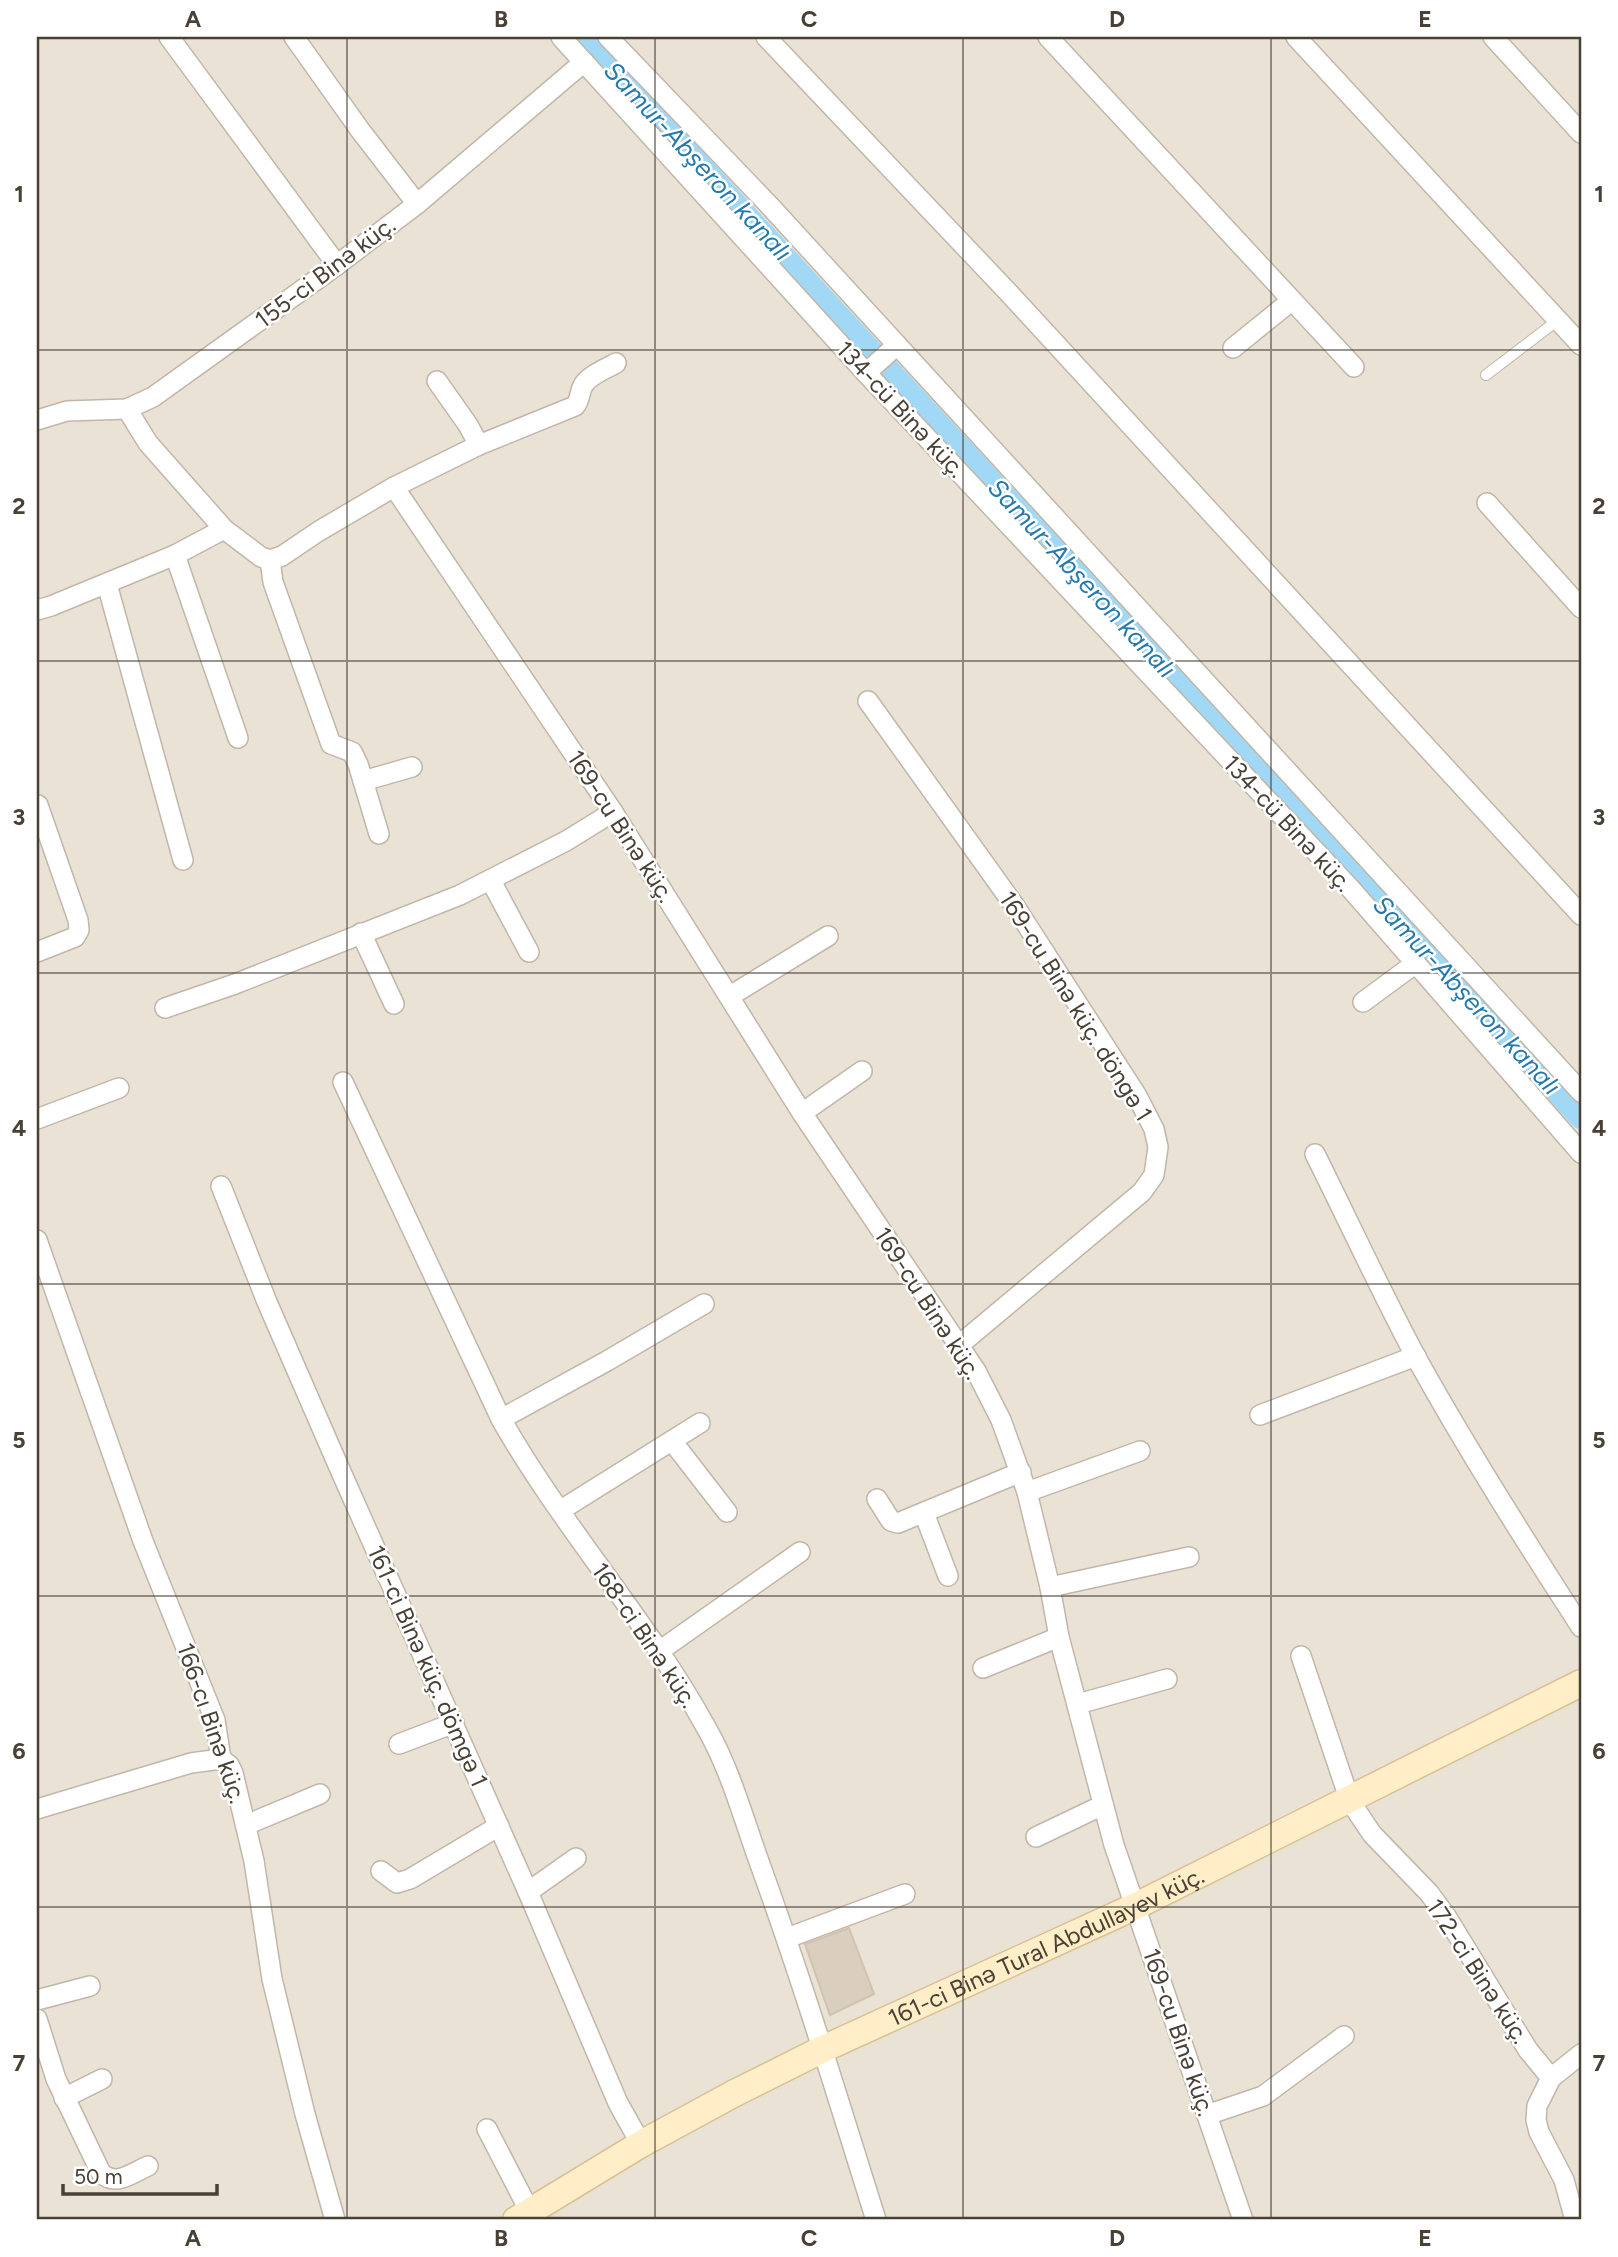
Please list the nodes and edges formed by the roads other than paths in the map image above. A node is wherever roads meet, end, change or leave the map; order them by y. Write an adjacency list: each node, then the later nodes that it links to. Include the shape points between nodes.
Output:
1 (169, 37): 12 (street)
2 (294, 37): 11 (street)
3 (561, 37): 9 (street, 134-cü Binə küç.)
4 (608, 37): 15 (street)
5 (766, 37): 43 (street)
6 (1048, 37): 13 (street)
7 (1296, 37): 14 (street)
8 (1493, 37): 10 (street)
9 (584, 62): 11 (street, 155-ci Binə küç.); 20 (street, 134-cü Binə küç.)
10 (1581, 133)
11 (417, 204): 12 (street, 155-ci Binə küç.)
12 (337, 265): 23 (street, 155-ci Binə küç., via 153,397)
13 (1291, 300): 17 (street); 19 (street)
14 (1558, 320): 16 (street); 21 (lane)
15 (897, 345): 20 (street); 56 (street)
16 (1581, 345)
17 (1233, 348)
18 (615, 363): 25 (street, via 588,379 575,406)
19 (1354, 367)
20 (866, 373): 48 (street, 134-cü Binə küç.)
21 (1486, 374)
22 (437, 381): 25 (street)
23 (127, 409): 24 (street, 155-ci Binə küç., via 66,411); 28 (street, via 148,443)
24 (37, 420)
25 (480, 445): 26 (street)
26 (394, 487): 30 (street); 39 (street, 169-cu Binə küç.)
27 (1487, 503): 32 (street)
28 (224, 529): 29 (street); 30 (street)
29 (175, 555): 31 (street); 35 (street)
30 (270, 560): 37 (street, via 273,582 331,744 352,752)
31 (107, 584): 33 (street); 41 (street)
32 (1581, 608)
33 (37, 610)
34 (868, 701): 64 (street, 169-cu Binə küç. döngə 1, via 1022,916 1137,1096 1154,1129 1157,1147 1154,1175 1142,1192)
35 (238, 738)
36 (412, 767): 37 (street)
37 (363, 781): 40 (street)
38 (37, 805): 46 (street, via 79,930 75,937)
39 (613, 812): 42 (street); 49 (street, 169-cu Binə küç.)
40 (379, 834)
41 (183, 860)
42 (491, 881): 44 (street); 47 (street)
43 (1581, 915)
44 (361, 933): 51 (street); 52 (street)
45 (828, 936): 49 (street)
46 (37, 952)
47 (529, 952)
48 (1416, 963): 50 (street); 59 (street, 134-cü Binə küç.)
49 (730, 996): 57 (street, 169-cu Binə küç.)
50 (1363, 1002)
51 (394, 1004)
52 (165, 1008)
53 (862, 1071): 57 (street)
54 (343, 1082): 67 (street, 168-ci Binə küç.)
55 (119, 1088): 58 (street)
56 (1581, 1092)
57 (802, 1113): 64 (street, 169-cu Binə küç.)
58 (37, 1119)
59 (1581, 1153)
60 (1315, 1154): 65 (street)
61 (222, 1186): 89 (street, 161-ci Binə küç. dömgə 1, via 267,1302)
62 (37, 1240): 91 (street, 166-cı Binə küç., via 143,1541 215,1720)
63 (704, 1304): 67 (street)
64 (958, 1346): 71 (street, 169-cu Binə küç., via 1001,1420)
65 (1416, 1356): 66 (street); 81 (street)
66 (1260, 1415)
67 (502, 1419): 74 (street, 168-ci Binə küç.)
68 (699, 1423): 69 (street)
69 (672, 1441): 74 (street); 75 (street)
70 (1140, 1451): 72 (street)
71 (1021, 1472): 72 (street, 169-cu Binə küç.); 76 (street)
72 (1027, 1492): 80 (street, 169-cu Binə küç.)
73 (877, 1499): 76 (street, via 891,1521 898,1523)
74 (561, 1510): 83 (street, 168-ci Binə küç.)
75 (726, 1512)
76 (923, 1513): 79 (street)
77 (800, 1552): 83 (street)
78 (1189, 1557): 80 (street)
79 (948, 1576)
80 (1050, 1587): 82 (street, 169-cu Binə küç.)
81 (1581, 1627)
82 (1059, 1637): 85 (street); 88 (street, 169-cu Binə küç.)
83 (658, 1652): 104 (street, 168-ci Binə küç., via 722,1760)
84 (1301, 1656): 93 (street, 172-ci Binə küç.)
85 (983, 1668)
86 (1167, 1679): 88 (street)
87 (1581, 1684): 93 (street, 161-ci Binə Tural Abdullayev küç.)
88 (1078, 1704): 94 (street, 169-cu Binə küç.)
89 (454, 1723): 90 (street); 97 (street, 161-ci Binə küç. dömgə 1)
90 (399, 1744)
91 (221, 1759): 95 (street, via 191,1763); 96 (street, 166-cı Binə küç., via 233,1773)
92 (320, 1794): 96 (street)
93 (1350, 1801): 103 (street, 161-ci Binə Tural Abdullayev küç.); 111 (street, 172-ci Binə küç., via 1372,1834 1446,1916)
94 (1102, 1804): 98 (street); 103 (street, 169-cu Binə küç.)
95 (37, 1809)
96 (246, 1825): 119 (street, 166-cı Binə küç., via 272,1979)
97 (499, 1826): 100 (street, via 410,1880 397,1883); 101 (street, 161-ci Binə küç. dömgə 1)
98 (1036, 1837)
99 (576, 1858): 101 (street)
100 (381, 1871)
101 (528, 1892): 116 (street, 161-ci Binə küç. dömgə 1, via 618,2103)
102 (905, 1894): 104 (street)
103 (1136, 1906): 109 (street, 161-ci Binə Tural Abdullayev küç.); 114 (street, 169-cu Binə küç.)
104 (787, 1938): 109 (street, 168-ci Binə küç.)
105 (90, 1986): 106 (street)
106 (37, 2000)
107 (37, 2019): 113 (street)
108 (1344, 2036): 114 (street, via 1264,2096)
109 (823, 2049): 116 (street, 161-ci Binə Tural Abdullayev küç.); 120 (street, 168-ci Binə küç.)
110 (1581, 2054): 111 (street)
111 (1550, 2078): 122 (street, via 1536,2120 1564,2180)
112 (102, 2079): 113 (street)
113 (64, 2098): 117 (street, via 108,2179 118,2180)
114 (1207, 2115): 121 (street, 169-cu Binə küç.)
115 (487, 2129): 118 (street)
116 (641, 2144): 118 (street, 161-ci Binə Tural Abdullayev küç.)
117 (148, 2166)
118 (523, 2216)
119 (335, 2220)
120 (876, 2220)
121 (1243, 2220)
122 (1575, 2220)

